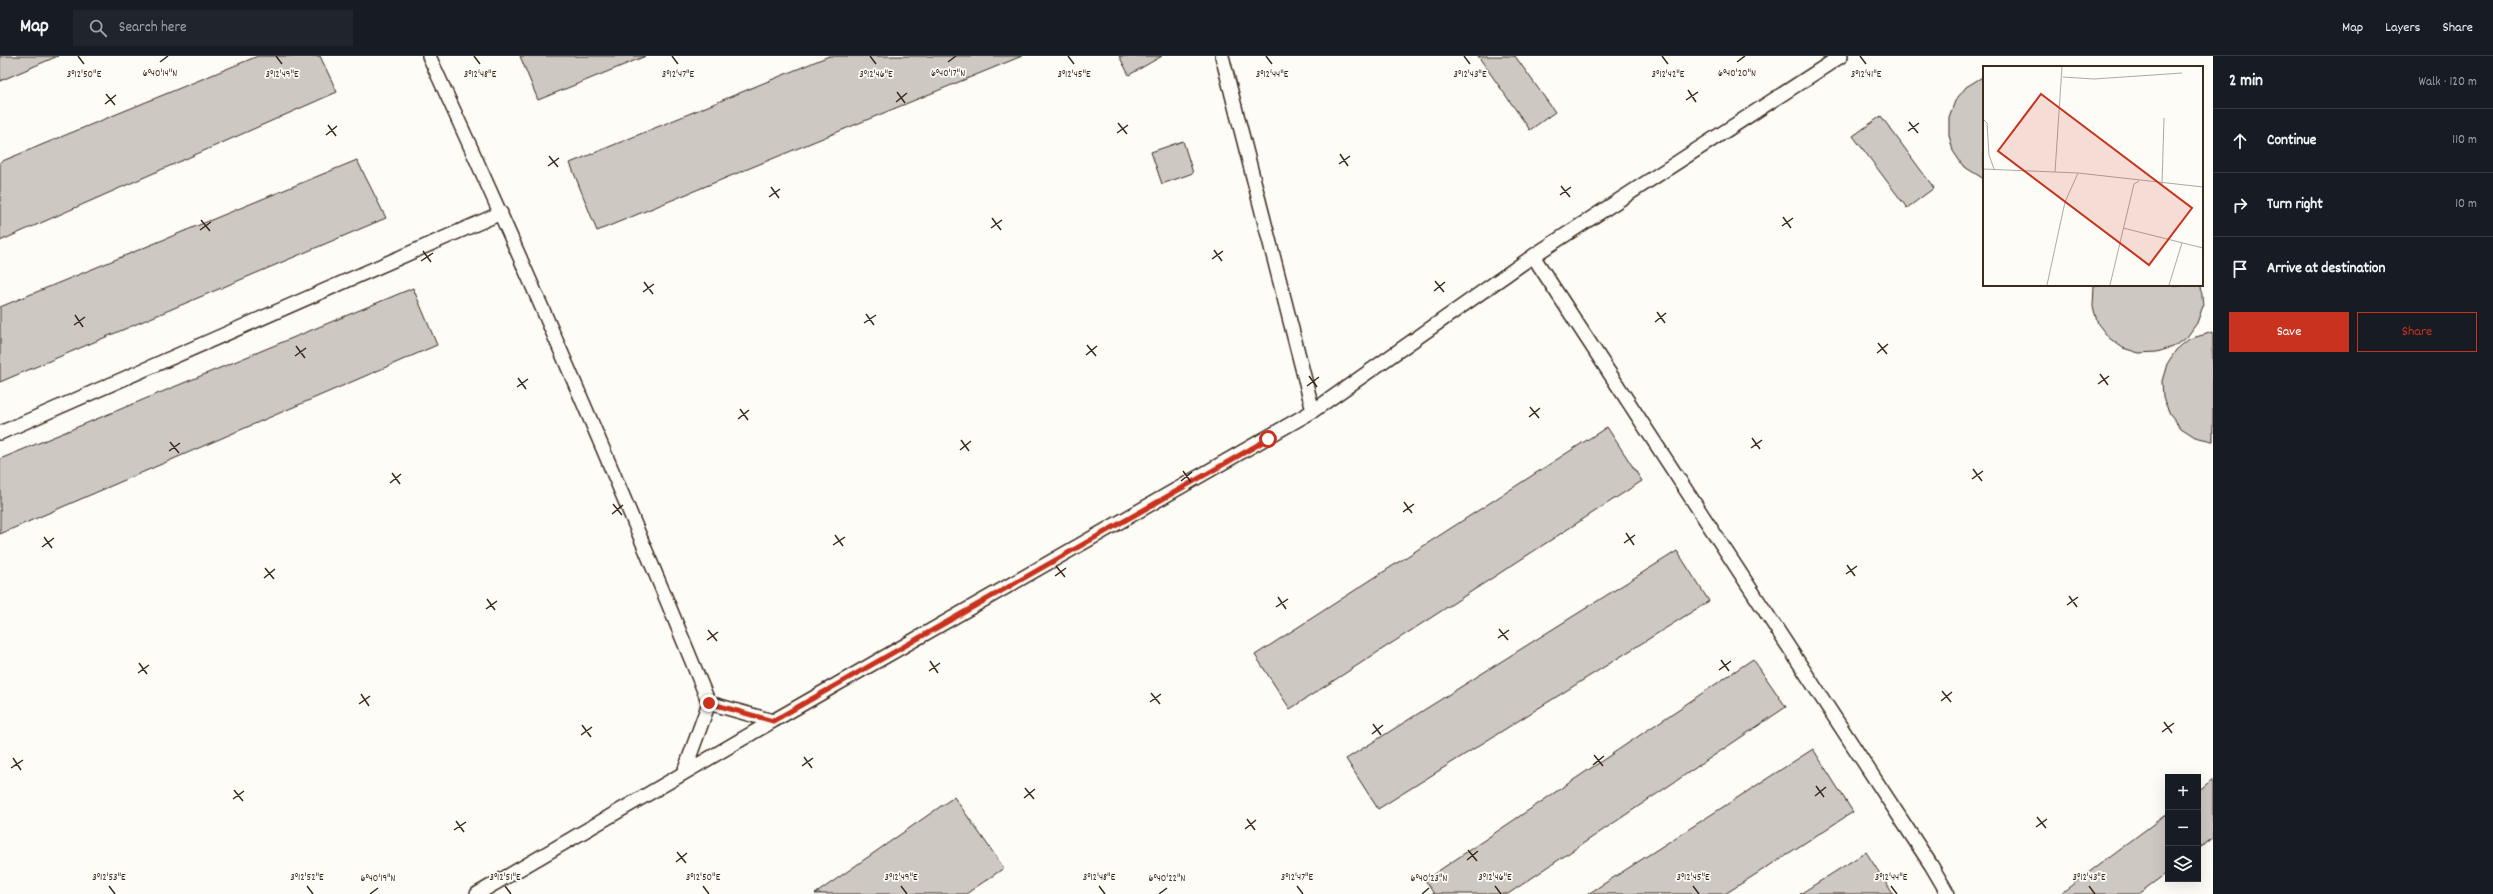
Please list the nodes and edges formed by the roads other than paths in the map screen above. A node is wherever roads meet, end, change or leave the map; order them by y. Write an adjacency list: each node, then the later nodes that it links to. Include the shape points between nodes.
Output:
1 (429, 56): 4 (lane)
2 (1222, 56): 6 (lane)
3 (1841, 56): 5 (lane)
4 (501, 214): 7 (lane); 8 (lane, via 632,515)
5 (1533, 256): 6 (lane); 12 (lane)
6 (1313, 412): 9 (lane)
7 (0, 433)
8 (709, 703): 9 (lane); 10 (lane)
9 (773, 721): 10 (lane)
10 (684, 772): 11 (lane)
11 (477, 894)
12 (1948, 894)

